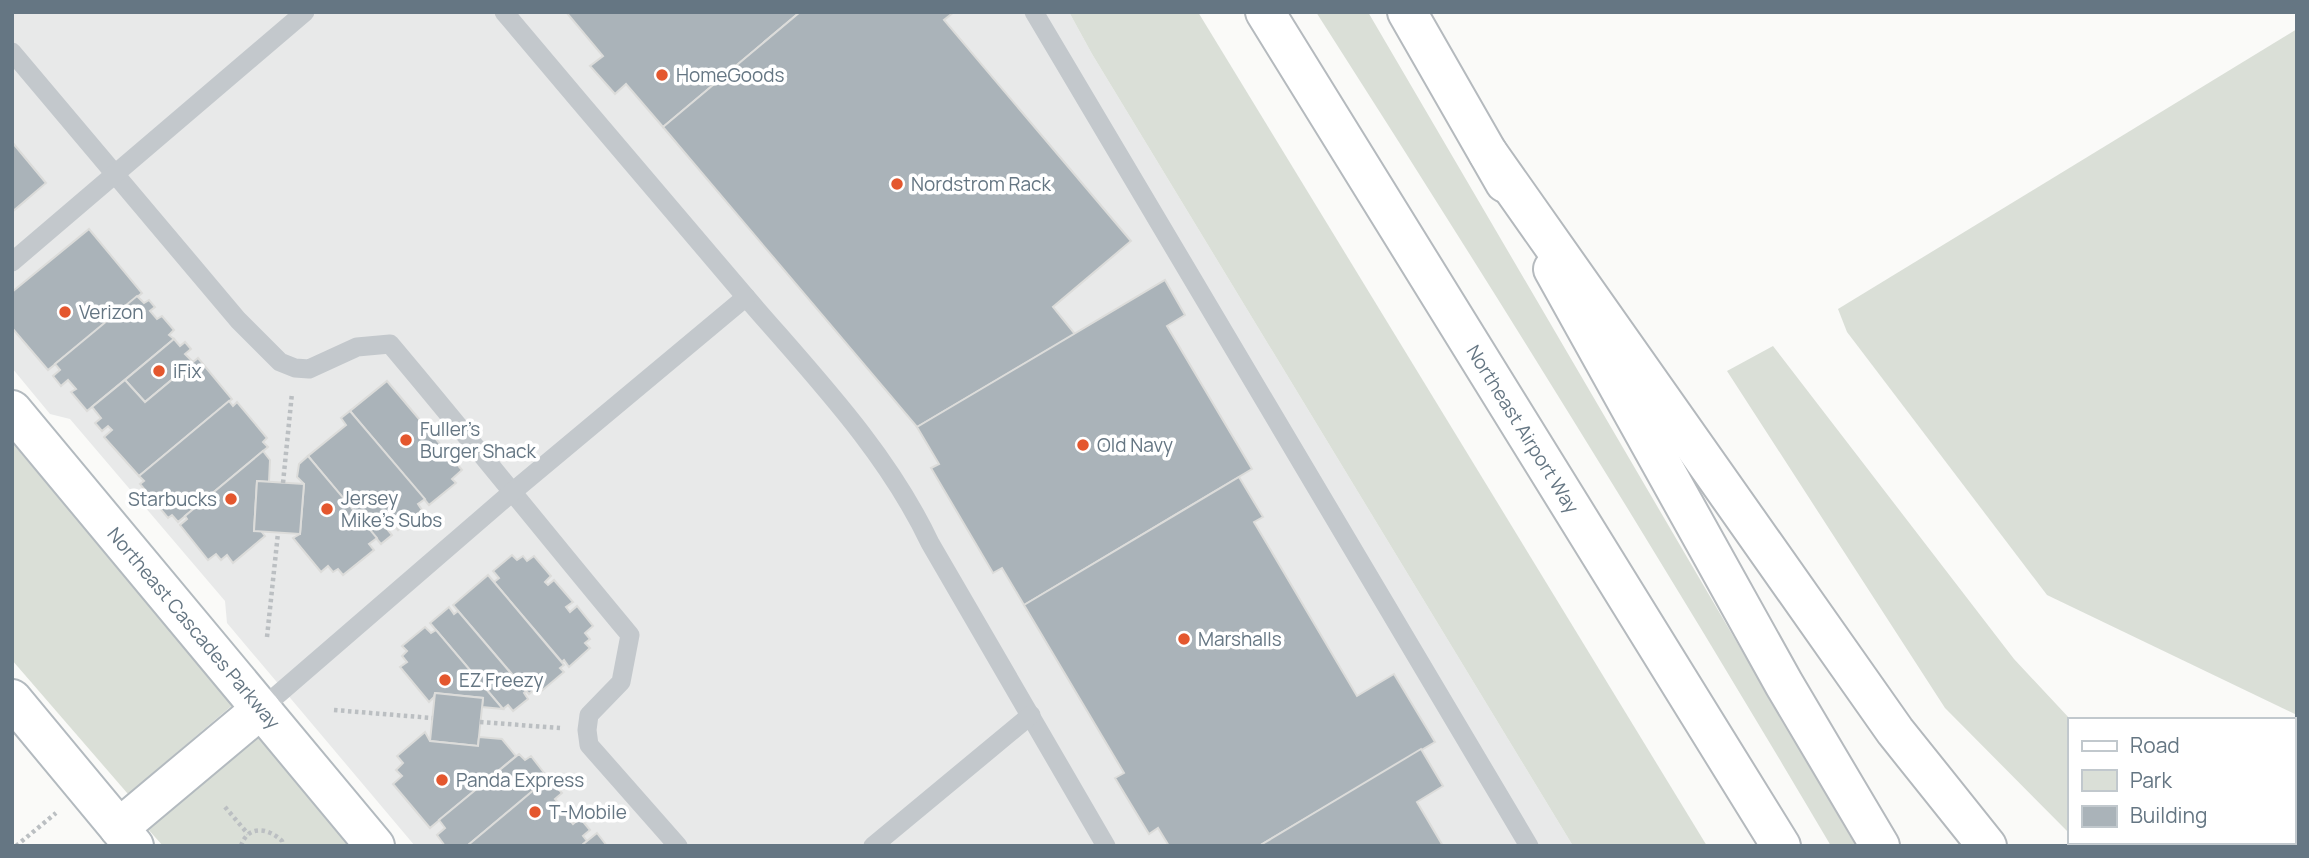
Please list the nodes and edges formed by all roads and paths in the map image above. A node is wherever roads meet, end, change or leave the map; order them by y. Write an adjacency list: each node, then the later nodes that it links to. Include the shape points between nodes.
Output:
1 (305, 12): 8 (lane)
2 (504, 12): 10 (lane)
3 (1034, 12): 35 (lane)
4 (1265, 12): 36 (main road, Northeast Airport Way)
5 (1407, 12): 7 (main road)
6 (12, 52): 8 (lane)
7 (1488, 152): 37 (main road, via 1784,684); 38 (main road, via 1895,731)
8 (115, 176): 9 (lane); 11 (lane, via 238,320 280,362)
9 (12, 262)
10 (746, 297): 14 (lane); 20 (lane, via 818,380 913,507)
11 (295, 368): 13 (path); 14 (lane, via 309,369 357,347 390,344)
12 (12, 410): 18 (main road, Northeast Cascades Parkway)
13 (283, 483)
14 (511, 493): 18 (lane); 23 (lane, via 630,635 621,682 589,715)
15 (278, 533): 16 (path)
16 (267, 637)
17 (12, 699): 27 (main road)
18 (261, 709): 27 (main road); 31 (main road, Northeast Cascades Parkway)
19 (334, 710): 21 (path)
20 (1031, 715): 33 (lane); 34 (lane)
21 (432, 718)
22 (480, 722): 23 (path)
23 (587, 730): 32 (lane, via 589,745)
24 (225, 807): 26 (path)
25 (56, 813): 28 (path)
26 (247, 834): 29 (path); 30 (path, via 259,829 272,831)
27 (127, 837)
28 (16, 846)
29 (241, 846)
30 (283, 846)
31 (375, 846)
32 (678, 846)
33 (873, 846)
34 (1106, 846)
35 (1530, 846)
36 (1781, 846)
37 (1880, 846)
38 (1987, 846)

